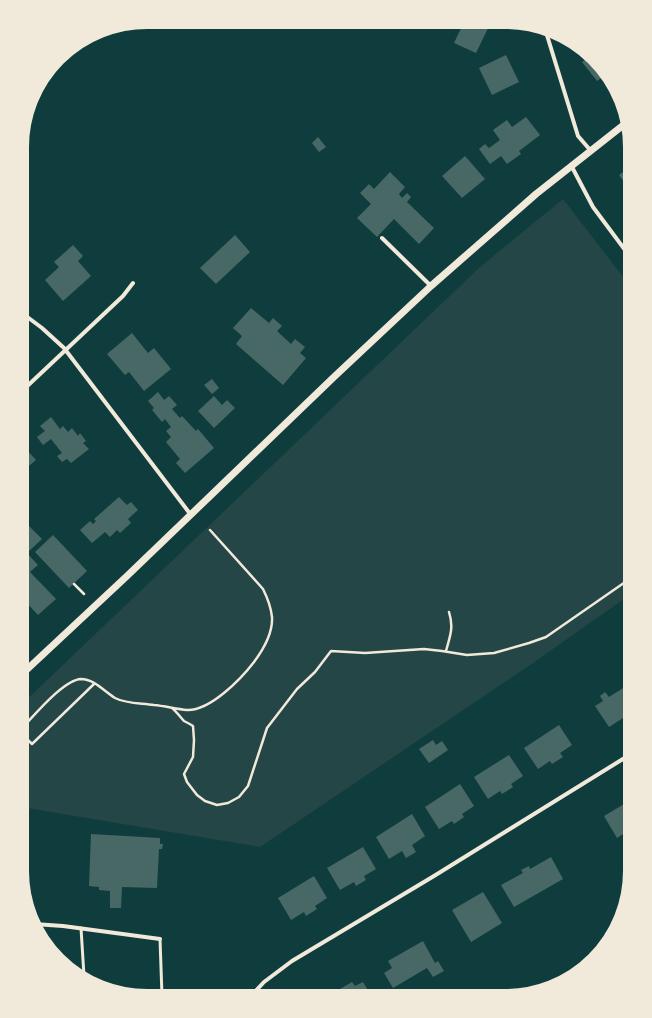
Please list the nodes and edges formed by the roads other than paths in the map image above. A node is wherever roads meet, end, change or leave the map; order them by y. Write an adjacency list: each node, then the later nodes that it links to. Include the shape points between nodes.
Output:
1 (547, 36): 3 (street, via 578,136)
2 (622, 126): 3 (street)
3 (591, 151): 4 (street)
4 (572, 167): 6 (street, via 593,207); 8 (street, via 536,194)
5 (382, 238): 8 (street)
6 (624, 249)
7 (133, 283): 10 (street, via 123,296)
8 (431, 286): 12 (street)
9 (28, 318): 10 (street)
10 (65, 350): 11 (street); 12 (street)
11 (28, 385)
12 (191, 515): 13 (street)
13 (28, 668)
14 (624, 758): 20 (street, via 292,961)
15 (41, 924): 16 (street)
16 (81, 928): 17 (street); 18 (lane)
17 (160, 939): 19 (lane)
18 (84, 971)
19 (162, 990)
20 (257, 990)

